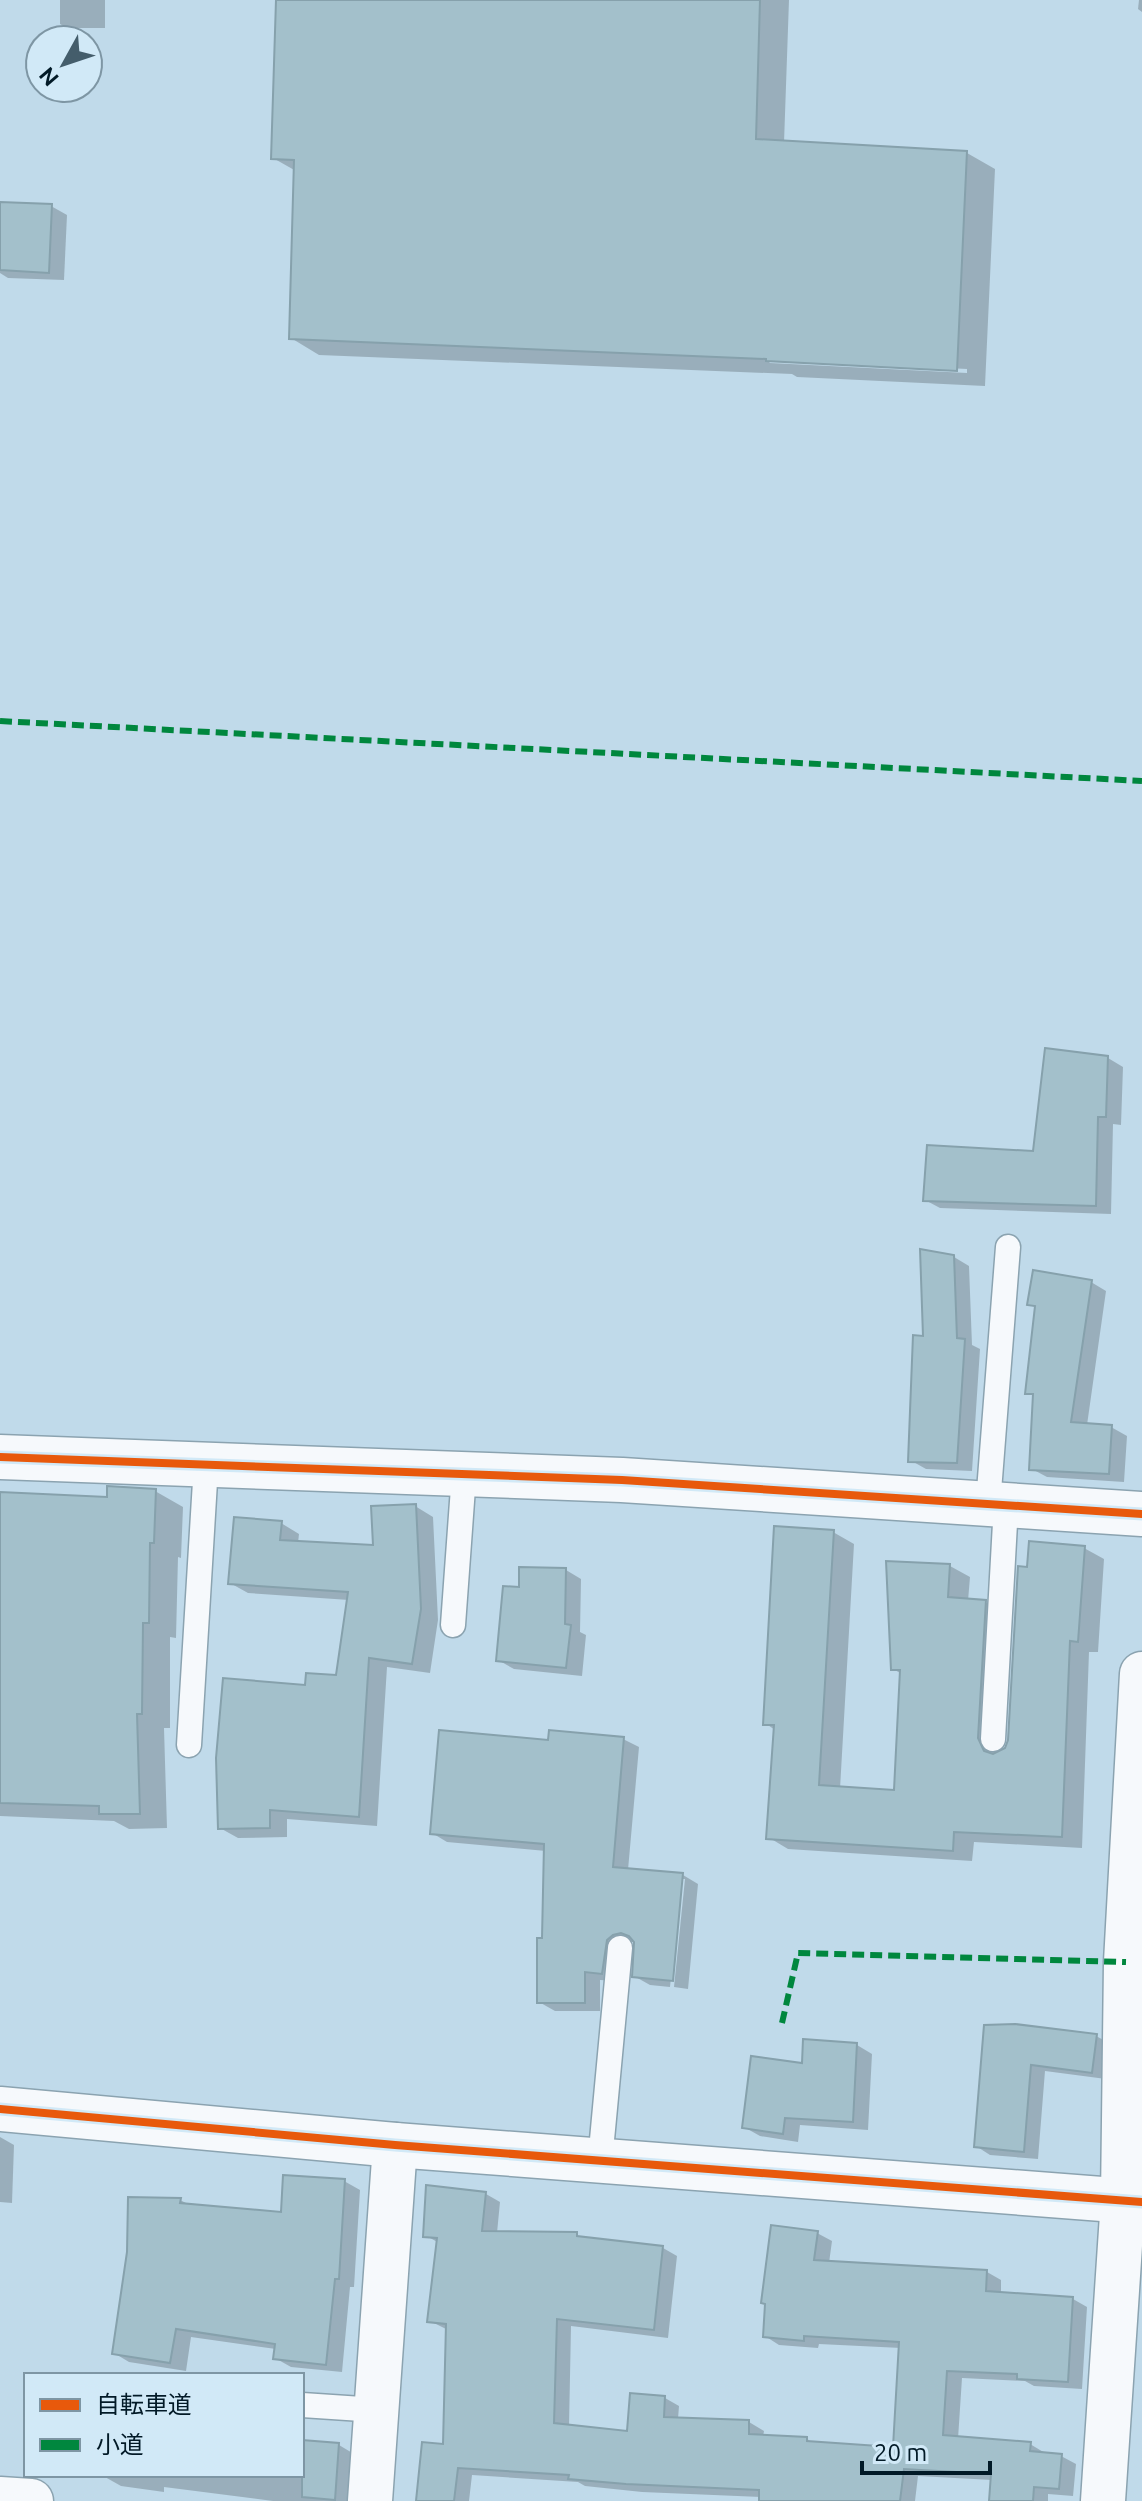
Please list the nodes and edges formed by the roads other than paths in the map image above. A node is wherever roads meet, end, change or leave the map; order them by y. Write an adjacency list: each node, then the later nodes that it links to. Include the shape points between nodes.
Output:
1 (1008, 1247): 5 (lane)
2 (0, 1457): 3 (street)
3 (206, 1465): 4 (street); 10 (lane)
4 (464, 1474): 5 (street); 7 (lane)
5 (997, 1505): 6 (street); 9 (lane)
6 (1142, 1514)
7 (453, 1625)
8 (1142, 1674): 15 (street, via 1126,1962)
9 (993, 1739)
10 (189, 1745)
11 (620, 1948): 14 (lane)
12 (0, 2109): 13 (street)
13 (395, 2145): 14 (street); 17 (street)
14 (600, 2161): 15 (street)
15 (1132, 2201): 21 (street)
16 (304, 2405): 17 (lane)
17 (377, 2410): 20 (street)
18 (0, 2499): 19 (street)
19 (31, 2501)
20 (370, 2501)
21 (1103, 2501)

